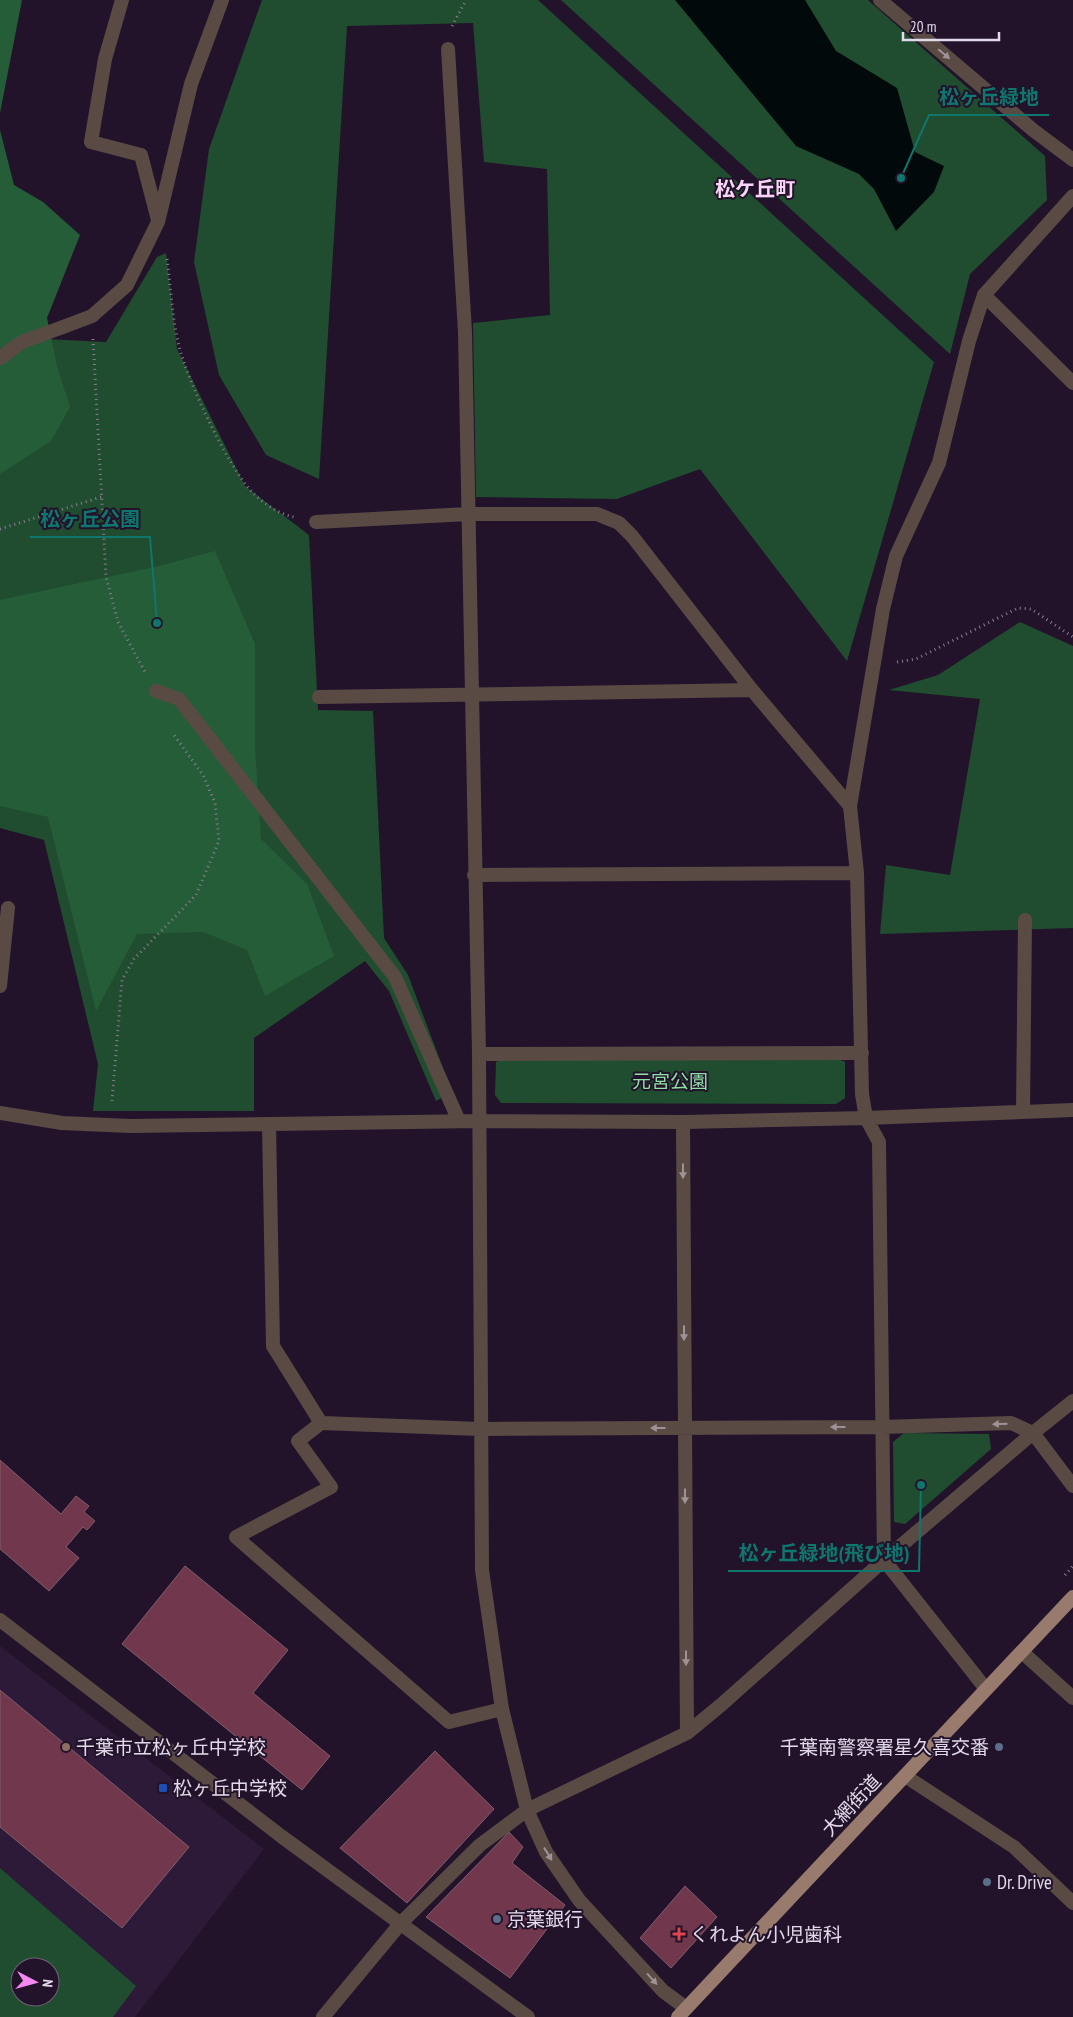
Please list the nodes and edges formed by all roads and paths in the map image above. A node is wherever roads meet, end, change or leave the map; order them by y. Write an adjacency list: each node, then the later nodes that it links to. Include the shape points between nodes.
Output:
1 (122, 0): 8 (street, via 105,59 91,142 140,155)
2 (222, 0): 8 (street, via 191,84)
3 (466, 0): 5 (path)
4 (880, 0): 6 (street, one-way to 6)
5 (448, 42): 14 (street, via 465,332)
6 (1073, 160)
7 (1073, 196): 9 (street)
8 (158, 222): 10 (street, via 127,286); 15 (path, via 167,258 179,346 226,453 252,492 281,514)
9 (984, 295): 12 (street); 18 (street, via 939,463 896,556 883,608)
10 (92, 316): 11 (street, via 22,342); 13 (path)
11 (0, 358)
12 (1073, 383)
13 (101, 497): 16 (path); 20 (path, via 106,577 118,622)
14 (468, 514): 15 (street); 19 (street, via 597,514 619,523); 21 (street)
15 (316, 522)
16 (0, 529)
17 (1073, 637): 18 (path, via 1031,609 1018,608 916,660)
18 (874, 666): 24 (street)
19 (752, 690): 21 (street); 24 (street)
20 (156, 691): 36 (street, via 179,699 395,977)
21 (471, 694): 22 (street); 26 (street)
22 (319, 697)
23 (168, 727): 40 (path, via 203,775 215,802 219,841 196,895 134,959 122,980)
24 (850, 806): 25 (street)
25 (857, 873): 26 (street); 30 (street)
26 (474, 875): 31 (street)
27 (8, 908): 29 (street)
28 (1025, 920): 33 (street)
29 (0, 986)
30 (862, 1053): 31 (street); 35 (street, via 862,1094)
31 (479, 1054): 37 (street)
32 (1073, 1110): 33 (street)
33 (1023, 1111): 35 (street)
34 (0, 1113): 40 (street, via 62,1123)
35 (866, 1118): 38 (street); 43 (street, via 878,1142)
36 (459, 1121): 37 (street); 39 (street)
37 (478, 1121): 38 (street); 45 (street)
38 (683, 1122): 44 (street, one-way to 44)
39 (269, 1124): 40 (street); 42 (street, via 273,1346)
40 (110, 1125)
41 (1073, 1401): 46 (street)
42 (321, 1424): 45 (street); 54 (street, via 298,1441 331,1487 236,1537 449,1722)
43 (882, 1427): 44 (street, one-way to 44); 46 (street, one-way to 43, via 1011,1424); 48 (street)
44 (685, 1428): 45 (street, one-way to 45); 55 (street, one-way to 55)
45 (480, 1429): 54 (street, via 482,1570)
46 (1033, 1433): 47 (street); 48 (street)
47 (1073, 1486)
48 (884, 1560): 52 (street); 55 (street)
49 (1073, 1597): 51 (main road, 大網街道)
50 (0, 1620): 59 (street)
51 (1022, 1652): 52 (main road, 大網街道); 53 (street)
52 (986, 1689): 56 (main road, 大網街道)
53 (1073, 1698)
54 (502, 1709): 57 (street)
55 (687, 1733): 57 (street)
56 (904, 1776): 58 (street, via 1014,1847); 60 (main road, 大網街道)
57 (527, 1810): 59 (street, via 480,1845); 60 (street, one-way to 60, via 546,1852 579,1900)
58 (1073, 1903)
59 (401, 1923): 61 (street); 62 (street)
60 (682, 2012)
61 (323, 2017)
62 (528, 2017)

